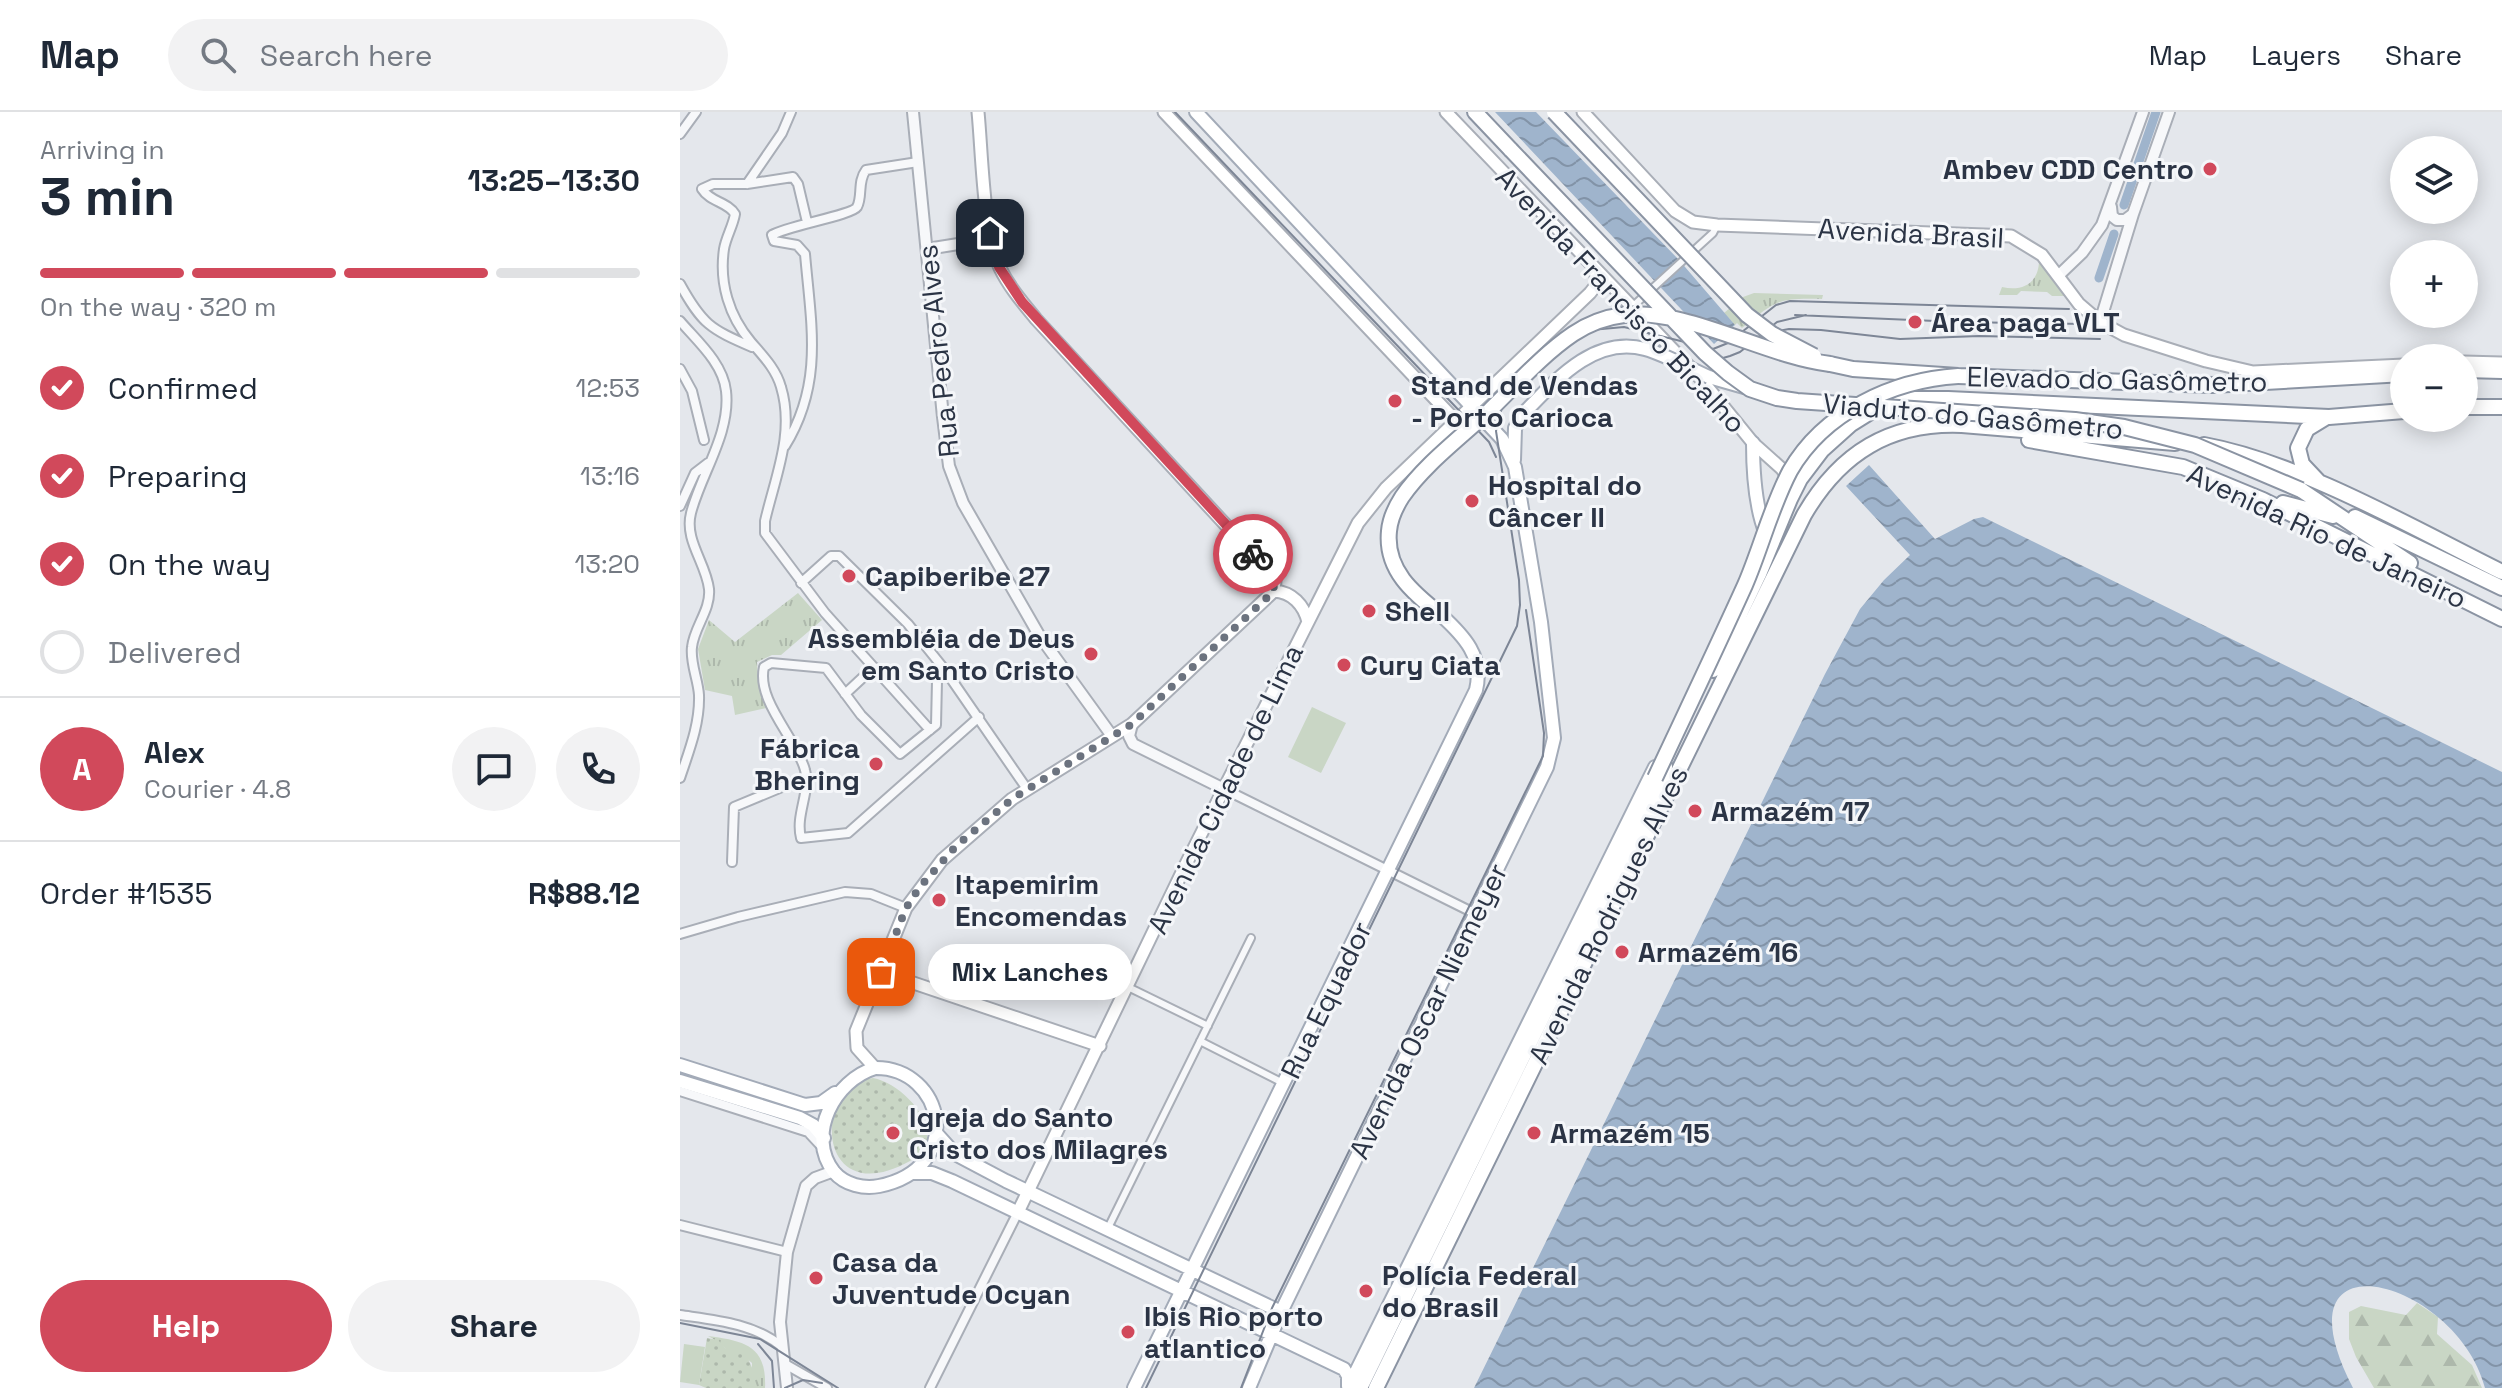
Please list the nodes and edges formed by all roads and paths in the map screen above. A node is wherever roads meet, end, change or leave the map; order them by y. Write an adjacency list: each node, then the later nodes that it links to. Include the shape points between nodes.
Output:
1 (696, 112): 13 (street)
2 (791, 112): 16 (street)
3 (913, 112): 15 (street, Rua Pedro Alves)
4 (978, 112): 21 (main road)
5 (1164, 112): 45 (main road)
6 (1196, 112): 40 (main road)
7 (1446, 112): 23 (main road, Avenida Francisco Bicalho)
8 (1475, 112): 14 (highway, Avenida Francisco Bicalho)
9 (1554, 112): 32 (highway, Elevado do Gasômetro, bridge, via 1747,315)
10 (1583, 112): 20 (main road, Avenida Brasil, via 1667,203 1687,219)
11 (2143, 112): 17 (street)
12 (2169, 112): 18 (street)
13 (680, 134)
14 (1511, 150): 39 (highway, Viaduto do Gasômetro, bridge, via 1705,353)
15 (918, 162): 19 (street, via 866,170 855,209); 22 (street, Rua Pedro Alves)
16 (747, 184): 19 (street, via 793,177); 29 (street, via 702,189 735,214 724,248 727,297 730,313)
17 (2112, 202): 18 (street, via 2115,219); 24 (street, via 2095,236)
18 (2133, 214): 28 (street)
19 (807, 222): 49 (street, via 771,237 797,245 805,254 813,349 806,403)
20 (1717, 225): 24 (main road, Avenida Brasil, via 2011,236 2037,250); 26 (street)
21 (990, 233): 22 (street, via 977,241); 62 (main road, via 999,267 1022,302 1270,573)
22 (927, 249): 73 (street, Rua Pedro Alves, via 945,438 955,483 1039,635)
23 (1595, 270): 26 (main road, Avenida Francisco Bicalho); 40 (main road, Avenida Cidade de Lima, via 1594,288)
24 (2059, 275): 28 (main road, Avenida Brasil)
25 (680, 284): 29 (street, via 702,321)
26 (1631, 308): 48 (main road, Avenida Francisco Bicalho, via 1701,379)
27 (680, 321): 51 (street, via 715,363 726,389 726,411)
28 (2100, 322): 33 (main road, Avenida Brasil, via 2134,338 2253,372)
29 (756, 349): 49 (street, via 782,389)
30 (2478, 362): 31 (main road)
31 (2502, 363)
32 (1830, 364): 38 (highway, Elevado do Gasômetro, bridge); 64 (highway, Elevado do Gasômetro, bridge, via 1656,315 1616,316 1575,332 1430,466 1396,507 1389,537 1394,564 1405,584)
33 (2390, 366)
34 (680, 369): 47 (street, via 692,391)
35 (2478, 370): 36 (highway)
36 (2502, 371)
37 (2390, 375): 38 (highway, Elevado do Gasômetro, via 2212,385)
38 (1958, 376): 78 (highway, bridge, via 1916,381 1875,396 1829,426 1804,451 1784,485 1747,581)
39 (1750, 389): 52 (main road, bridge, via 1648,350 1599,351 1523,414 1514,433); 55 (highway, Viaduto do Gasômetro, bridge, via 1797,401 2124,427 2207,449)
40 (1472, 405): 45 (main road, Avenida Cidade de Lima); 52 (main road, via 1502,439)
41 (2478, 407): 42 (highway)
42 (2502, 407)
43 (2390, 412): 44 (highway)
44 (2329, 417): 53 (highway, via 2307,429 2298,448 2306,470); 54 (highway, Avenida Rodrigues Alves, via 1901,401 1875,409 1840,434)
45 (1456, 421): 66 (main road, Avenida Cidade de Lima, via 1370,505)
46 (1962, 425): 50 (highway, Avenida Rio de Janeiro, via 1901,430); 53 (highway, Avenida Rio de Janeiro, via 2198,444 2231,450); 65 (highway, Avenida Rio de Janeiro, via 2183,467 2263,500)
47 (704, 440)
48 (1753, 443): 54 (main road, Avenida Francisco Bicalho, via 1782,469); 58 (main road, via 1762,524)
49 (784, 449): 60 (street, via 765,533)
50 (1858, 453): 120 (highway, Avenida Rodrigues Alves, via 1833,475 1804,515)
51 (709, 463): 56 (street, via 695,473); 75 (street, via 689,522 709,599 691,647 698,719)
52 (1515, 467): 82 (main road, Avenida Oscar Niemeyer, via 1541,622 1553,750)
53 (2324, 486): 59 (highway, Avenida Rio de Janeiro)
54 (1795, 490): 57 (highway, Avenida Rodrigues Alves)
55 (2301, 490): 61 (highway, Viaduto do Gasômetro); 63 (highway, via 2412,565)
56 (680, 506)
57 (1783, 515): 58 (main road, Avenida Rodrigues Alves); 78 (highway, Avenida Rodrigues Alves, via 1741,614)
58 (1770, 543): 118 (main road, Avenida Rodrigues Alves)
59 (2502, 572)
60 (801, 583): 67 (street); 68 (street, via 837,555 908,624)
61 (2502, 588)
62 (1274, 591): 66 (main road, via 1297,602); 71 (main road)
63 (2502, 609)
64 (1441, 615): 80 (main road, Rua Equador, via 1469,644 1477,685)
65 (2502, 619)
66 (1308, 622): 77 (main road, Avenida Cidade de Lima)
67 (874, 667): 69 (street); 72 (street)
68 (945, 670): 70 (street); 72 (street, via 937,679 937,721)
69 (845, 694): 72 (street, via 898,754); 74 (street, via 822,666 764,667 762,677 777,719)
70 (979, 717): 74 (street, via 848,833 801,838); 76 (street)
71 (1132, 724): 73 (main road); 77 (street, via 1133,744)
72 (930, 730)
73 (1112, 736): 76 (main road)
74 (806, 777): 79 (street, via 734,807)
75 (680, 778)
76 (1027, 789): 81 (main road, via 956,846)
77 (1224, 789): 80 (street); 86 (main road, Avenida Cidade de Lima)
78 (1629, 841): 119 (highway, Avenida Rodrigues Alves)
79 (732, 862)
80 (1389, 870): 82 (street); 93 (main road, Rua Equador)
81 (906, 908): 83 (street, via 871,894 845,892); 85 (main road)
82 (1476, 914): 108 (main road, Avenida Oscar Niemeyer)
83 (680, 934)
84 (1251, 938): 87 (street)
85 (881, 972): 89 (main road); 91 (main road, via 855,1039)
86 (1128, 987): 87 (street); 89 (main road, Avenida Cidade de Lima)
87 (1208, 1026): 88 (street)
88 (1200, 1041): 93 (street); 104 (street)
89 (1100, 1046): 101 (main road, Avenida Cidade de Lima)
90 (680, 1065): 94 (main road, via 805,1105 821,1103)
91 (875, 1068): 94 (main road); 96 (main road, via 896,1070 916,1082 931,1107)
92 (680, 1081): 97 (main road, via 800,1118)
93 (1285, 1084): 106 (main road, Rua Equador)
94 (841, 1089): 97 (main road, via 827,1114)
95 (680, 1091): 98 (street, via 808,1132)
96 (937, 1134): 100 (main road, via 932,1152); 101 (main road, via 955,1154)
97 (824, 1138): 98 (main road)
98 (826, 1153): 99 (main road)
99 (834, 1171): 100 (main road, via 852,1184 868,1187); 105 (street, via 806,1186)
100 (914, 1173): 102 (main road, via 940,1176)
101 (1028, 1191): 102 (main road, Avenida Cidade de Lima); 104 (main road)
102 (1018, 1212): 107 (main road); 115 (street, Avenida Cidade de Lima)
103 (680, 1225): 105 (street)
104 (1107, 1230): 106 (main road)
105 (787, 1252): 111 (street)
106 (1192, 1271): 107 (main road, Rua Equador); 108 (main road)
107 (1182, 1292): 110 (main road); 116 (main road, Rua Equador)
108 (1281, 1312): 110 (main road, Avenida Oscar Niemeyer)
109 (680, 1315): 111 (street, via 747,1328)
110 (1270, 1335): 117 (main road, Avenida Oscar Niemeyer); 118 (main road, via 1344,1369)
111 (781, 1346): 112 (street)
112 (785, 1364): 113 (street); 114 (street)
113 (787, 1388)
114 (827, 1388)
115 (930, 1388)
116 (1134, 1388)
117 (1249, 1388)
118 (1348, 1388)
119 (1360, 1388)
120 (1376, 1388)

